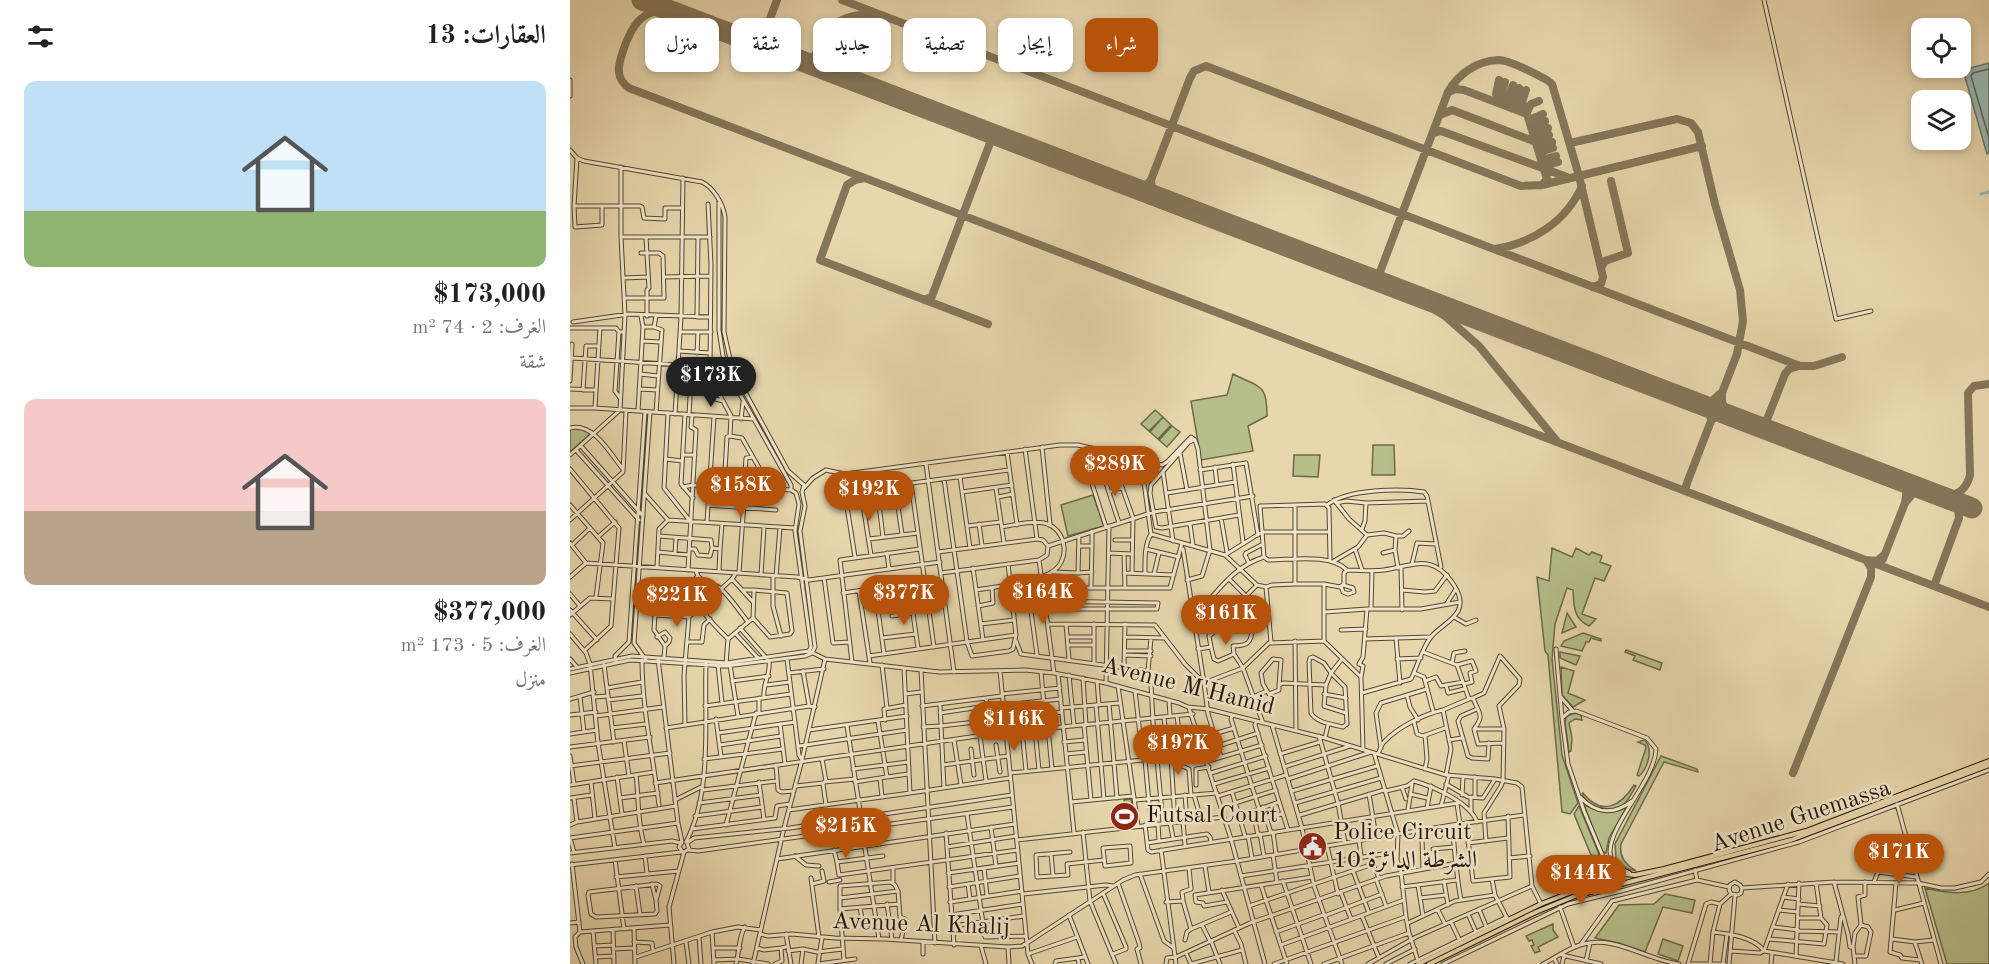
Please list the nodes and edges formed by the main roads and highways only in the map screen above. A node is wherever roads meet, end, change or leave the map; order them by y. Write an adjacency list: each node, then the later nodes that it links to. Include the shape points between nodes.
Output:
1 (1989, 763): 3 (main road, Avenue Guemassa, via 1791,840)
2 (1614, 866): 5 (main road)
3 (1694, 866): 5 (main road, Avenue Guemassa); 7 (main road, Avenue Guemassa)
4 (1620, 873): 5 (main road, Avenue Guemassa); 6 (main road); 7 (main road)
5 (1633, 875)
6 (1611, 876): 8 (main road); 9 (main road)
7 (1623, 884): 8 (main road)
8 (1615, 886): 9 (main road)
9 (1542, 906): 10 (main road); 10 (main road)
10 (1422, 962)

